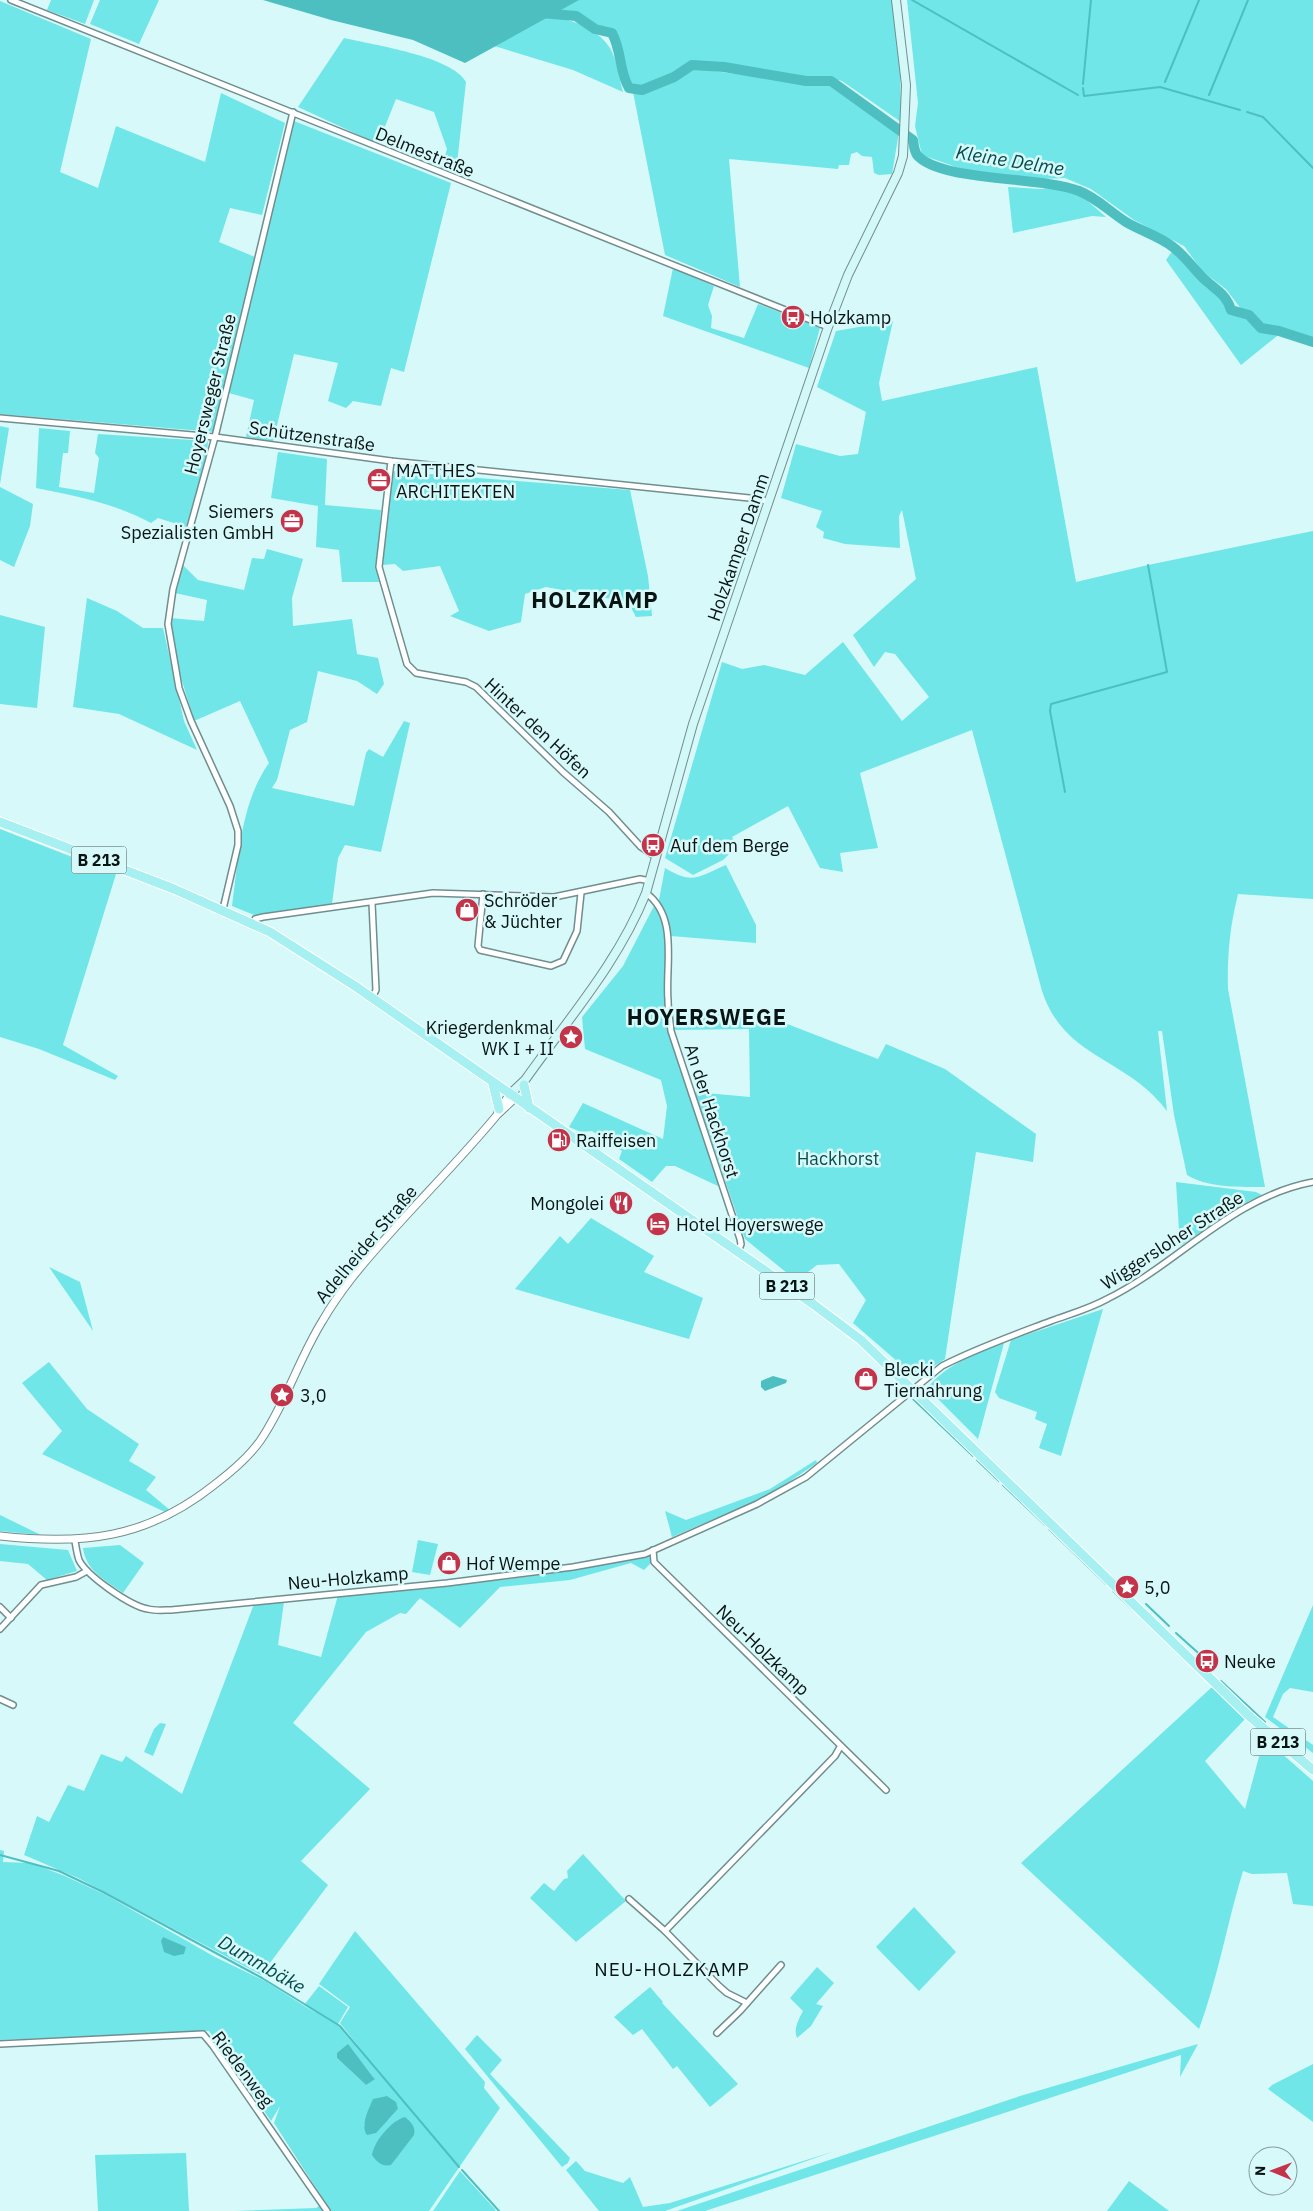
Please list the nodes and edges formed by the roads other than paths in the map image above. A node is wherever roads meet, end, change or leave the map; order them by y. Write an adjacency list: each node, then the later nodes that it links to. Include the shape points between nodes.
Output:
1 (12, 0): 3 (street, Delmestraße)
2 (896, 0): 4 (main road, Holzkamper Damm, via 904,58 906,122 898,173 848,275)
3 (293, 112): 4 (street, Delmestraße); 6 (street, Hoyersweger Straße)
4 (828, 327): 8 (main road, Holzkamper Damm)
5 (0, 418): 6 (street, Schützenstraße)
6 (215, 437): 7 (street, Schützenstraße); 16 (street, Hoyersweger Straße, via 173,589 168,624 179,688 236,820 238,831)
7 (391, 461): 8 (street, Schützenstraße); 10 (street, Hinter den Höfen, via 379,567 407,664 416,673 466,682 476,687 609,812 641,848)
8 (769, 502): 10 (main road, Holzkamper Damm, via 693,724)
9 (0, 822): 16 (main road, B 213)
10 (656, 857): 11 (main road, Holzkamper Damm)
11 (650, 882): 12 (street, via 640,879); 13 (main road, Holzkamper Damm)
12 (581, 893): 14 (street, via 554,896); 14 (street, via 577,931 563,961 551,966 480,950)
13 (646, 893): 19 (main road, Holzkamper Damm, via 636,918 606,971); 25 (street, An der Hackhorst, via 657,904 669,938 667,999 671,1031 740,1239)
14 (483, 894): 15 (street, via 434,893)
15 (372, 903): 17 (street, via 264,917 255,919); 18 (street, via 376,990)
16 (223, 910): 17 (main road, B 213)
17 (253, 923): 18 (main road, B 213)
18 (372, 998): 20 (main road, B 213)
19 (524, 1083): 21 (main road, Holzkamper Damm); 22 (main road)
20 (493, 1084): 21 (main road, B 213); 23 (main road)
21 (511, 1097): 22 (main road, B 213); 23 (street, Adelheider Straße)
22 (529, 1108): 25 (main road, B 213)
23 (498, 1112): 28 (street, Adelheider Straße, via 352,1279 322,1320 260,1441 231,1472 198,1498 162,1518 132,1530)
24 (1313, 1182): 26 (street, Wiggersloher Straße, via 1246,1206 1144,1278 1108,1299 967,1353 942,1366)
25 (738, 1252): 26 (main road, B 213, via 861,1340)
26 (913, 1389): 29 (street, Neu-Holzkamp, via 806,1477 763,1501); 37 (main road, B 213, via 1249,1716)
27 (0, 1536): 28 (street, Adelheider Straße)
28 (75, 1541): 30 (street, Neu-Holzkamp, via 79,1559)
29 (653, 1550): 30 (street, Neu-Holzkamp, via 622,1559 466,1581 171,1610 135,1605); 36 (street, Neu-Holzkamp, via 654,1562)
30 (87, 1571): 32 (street, via 76,1577 41,1585)
31 (0, 1607): 32 (street)
32 (11, 1618): 33 (street)
33 (0, 1629)
34 (0, 1699): 35 (street)
35 (12, 1705)
36 (840, 1747): 38 (street, Neu-Holzkamp); 40 (street)
37 (1313, 1770)
38 (886, 1790)
39 (629, 1899): 40 (street)
40 (665, 1931): 42 (street, via 723,1990)
41 (781, 1965): 42 (street)
42 (747, 2003): 43 (street)
43 (717, 2033)
44 (0, 2044): 45 (street, Riedenweg, via 203,2034)
45 (327, 2211)

